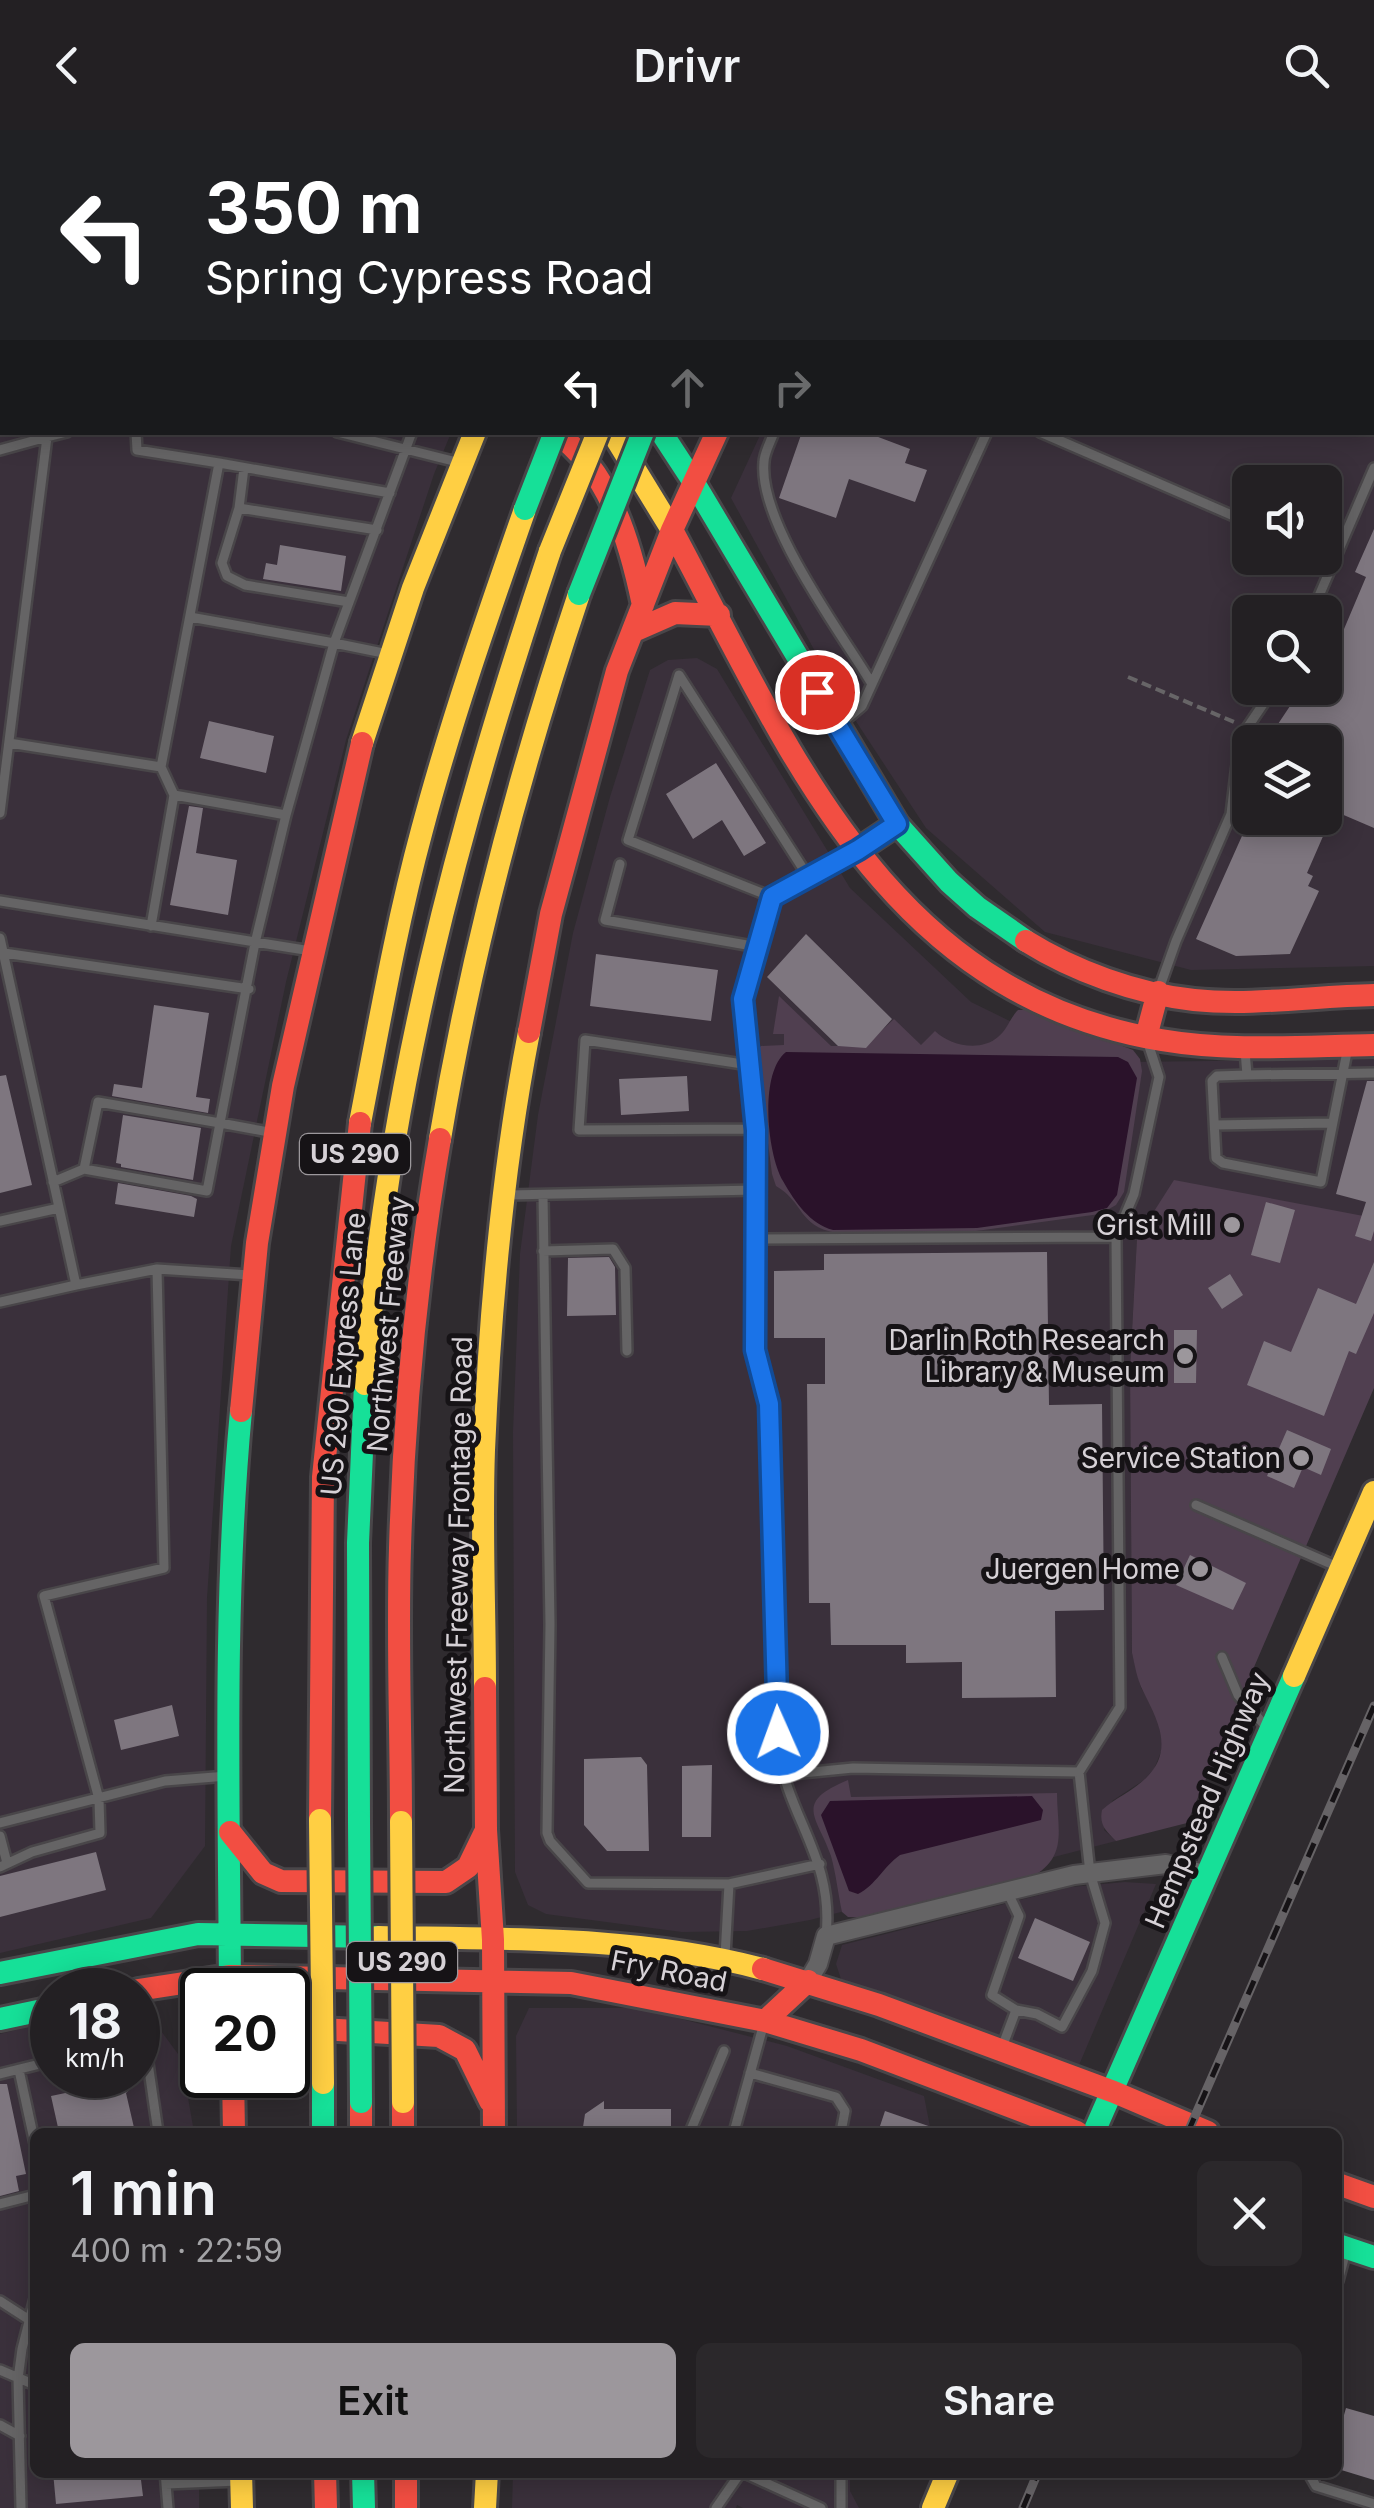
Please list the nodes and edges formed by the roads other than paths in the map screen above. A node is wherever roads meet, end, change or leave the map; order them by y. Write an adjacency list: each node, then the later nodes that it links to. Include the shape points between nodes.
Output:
1 (54, 435): 16 (lane)
2 (136, 435): 19 (lane, via 137,450)
3 (349, 435): 18 (lane)
4 (411, 435): 18 (lane)
5 (474, 435): 20 (main road)
6 (554, 435): 133 (main road, Northwest Freeway / US 290, bridge, via 469,668 422,833 352,1169 323,1476)
7 (561, 435): 33 (main road, via 602,487 632,551)
8 (597, 435): 134 (main road, US 290 Express Lane, bridge, via 506,674 461,833 428,963 389,1179 366,1377 358,1533)
9 (614, 435): 28 (main road)
10 (642, 435): 135 (main road, Northwest Freeway / US 290, bridge, via 550,676 498,851 428,1198 400,1543)
11 (663, 435): 23 (main road)
12 (715, 435): 23 (main road, Northwest Freeway Frontage Road)
13 (773, 435): 36 (lane, via 764,461 770,509)
14 (986, 435): 36 (lane)
15 (1047, 435): 26 (lane)
16 (46, 437): 17 (lane); 39 (lane)
17 (0, 450)
18 (404, 450): 20 (lane); 24 (lane)
19 (218, 463): 21 (lane); 32 (lane)
20 (461, 463): 35 (main road)
21 (244, 468): 24 (lane); 25 (lane)
22 (1374, 468): 29 (lane)
23 (692, 481): 28 (main road, Northwest Freeway Frontage Road); 38 (main road)
24 (390, 493): 27 (lane)
25 (240, 508): 27 (lane); 30 (lane, via 222,563 227,576 245,585)
26 (1232, 514)
27 (376, 530): 30 (lane)
28 (672, 530): 31 (main road); 33 (main road, Northwest Freeway Frontage Road)
29 (1342, 533)
30 (349, 602): 34 (lane)
31 (719, 615): 33 (main road, via 694,611); 45 (main road, via 804,769)
32 (190, 616): 34 (lane); 40 (lane)
33 (639, 620): 75 (main road, Northwest Freeway Frontage Road, via 618,671 551,914)
34 (334, 643): 35 (lane); 43 (lane)
35 (391, 655): 54 (main road, via 364,736)
36 (872, 684): 38 (lane, via 862,706)
37 (1263, 705): 57 (lane, via 1238,756 1231,814)
38 (838, 727): 44 (main road)
39 (8, 743): 40 (lane); 42 (lane)
40 (161, 767): 41 (lane)
41 (174, 795): 43 (lane); 50 (lane)
42 (0, 812)
43 (286, 815): 52 (lane)
44 (897, 824): 45 (main road); 57 (main road, via 954,888 1029,943 1087,974)
45 (858, 850): 47 (lane); 59 (main road, via 922,923 1004,983 1071,1018)
46 (620, 864): 53 (lane, via 604,920)
47 (809, 878): 48 (lane); 48 (lane, via 679,675 628,840)
48 (772, 897): 53 (lane)
49 (0, 901): 50 (lane)
50 (151, 926): 52 (lane)
51 (0, 938): 55 (lane)
52 (256, 943): 54 (lane); 56 (lane)
53 (758, 946): 63 (lane, via 743,999)
54 (313, 952): 71 (main road)
55 (4, 953): 56 (lane); 73 (lane)
56 (249, 989): 68 (lane)
57 (1158, 992): 58 (main road, via 1247,1001); 59 (main road)
58 (1374, 995)
59 (1146, 1037): 62 (main road); 79 (lane, via 1159,1077 1134,1194)
60 (1348, 1046): 61 (main road); 62 (main road); 65 (lane)
61 (1374, 1046)
62 (1245, 1048): 66 (lane)
63 (750, 1065): 70 (lane); 70 (lane, via 585,1040 579,1130)
64 (1374, 1072): 65 (lane)
65 (1342, 1073): 66 (lane); 67 (lane)
66 (1247, 1075): 69 (lane, via 1212,1081)
67 (1332, 1123): 69 (lane); 69 (lane, via 1321,1182 1223,1163 1216,1158)
68 (220, 1124): 71 (lane); 72 (lane, via 98,1102); 72 (lane, via 207,1191)
69 (1214, 1125)
70 (756, 1130): 74 (lane)
71 (276, 1133): 83 (main road)
72 (84, 1169): 73 (lane)
73 (53, 1182): 77 (lane)
74 (757, 1190): 76 (lane); 80 (lane)
75 (503, 1194): 76 (lane); 97 (main road, Northwest Freeway Frontage Road, via 484,1454)
76 (543, 1194): 81 (lane)
77 (59, 1208): 78 (lane); 84 (lane)
78 (0, 1221)
79 (1116, 1237): 80 (lane); 92 (lane, via 1120,1707)
80 (756, 1239): 93 (lane, via 755,1350 769,1404)
81 (544, 1251): 86 (lane, via 613,1249 625,1268); 104 (lane, via 546,1833 588,1883)
82 (157, 1269): 83 (lane); 84 (lane); 95 (lane, via 164,1568 44,1596)
83 (253, 1276): 94 (main road, via 234,1485)
84 (76, 1285): 85 (lane)
85 (0, 1302)
86 (627, 1351)
87 (1374, 1492): 89 (main road, Hempstead Highway)
88 (1196, 1505): 89 (lane)
89 (1341, 1568): 91 (main road, Hempstead Highway)
90 (1222, 1656): 91 (lane, via 1238,1695)
91 (1270, 1731): 103 (main road, Hempstead Highway)
92 (1079, 1772): 93 (lane, via 853,1768); 102 (lane)
93 (782, 1775): 100 (lane)
94 (230, 1776): 95 (lane, via 165,1781); 98 (main road)
95 (99, 1799): 96 (lane); 101 (lane, via 100,1834)
96 (0, 1823)
97 (486, 1830): 98 (main road, via 468,1867 446,1882 281,1881 262,1874); 108 (main road, Northwest Freeway Frontage Road)
98 (230, 1832): 106 (main road)
99 (0, 1836): 101 (lane)
100 (820, 1864): 104 (lane); 107 (lane)
101 (4, 1865)
102 (1090, 1873): 103 (street, via 1166,1864); 105 (street); 115 (lane, via 1105,1923 1092,1971 1062,2027)
103 (1207, 1875): 126 (main road, Hempstead Highway)
104 (729, 1884): 109 (lane)
105 (1007, 1891): 107 (street); 115 (lane, via 1019,1916 992,1995)
106 (231, 1934): 108 (main road, Fry Road); 110 (main road); 111 (main road, Fry Road, via 130,1944)
107 (826, 1936): 113 (street)
108 (493, 1940): 109 (main road, Fry Road, via 576,1940); 112 (main road, Northwest Freeway Frontage Road)
109 (724, 1959): 113 (main road, Fry Road)
110 (230, 1968)
111 (0, 1973)
112 (493, 1979): 114 (main road, Fry Road); 118 (main road, Fry Road, via 571,1983); 129 (main road, Northwest Freeway Frontage Road)
113 (808, 1981): 118 (main road); 120 (main road, Fry Road)
114 (310, 1982)
115 (1016, 2010): 120 (lane)
116 (30, 2013): 117 (main road)
117 (0, 2020)
118 (765, 2021): 124 (lane); 139 (main road, Fry Road)
119 (310, 2028): 129 (main road, via 439,2036 465,2050)
120 (1001, 2050): 126 (main road, Fry Road)
121 (724, 2051): 136 (lane)
122 (30, 2067): 123 (lane)
123 (20, 2070): 125 (lane); 130 (lane)
124 (750, 2073): 137 (lane); 138 (lane, via 836,2097 845,2111)
125 (0, 2074)
126 (1114, 2092): 140 (main road, Hempstead Highway); 141 (main road, Fry Road)
127 (153, 2098): 131 (lane)
128 (235, 2098): 132 (main road)
129 (494, 2121)
130 (32, 2128)
131 (157, 2128)
132 (234, 2128)
133 (323, 2128)
134 (361, 2128)
135 (403, 2128)
136 (692, 2128)
137 (735, 2128)
138 (842, 2128)
139 (1066, 2128)
140 (1096, 2128)
141 (1199, 2128)
142 (1342, 2185): 144 (main road)
143 (30, 2196): 145 (lane)
144 (1374, 2197)
145 (0, 2204)
146 (1342, 2246): 147 (main road)
147 (1374, 2257)
148 (0, 2301): 149 (lane)
149 (30, 2321)
150 (30, 2330): 152 (lane)
151 (0, 2370): 152 (lane)
152 (18, 2379): 153 (lane); 155 (lane)
153 (30, 2383)
154 (0, 2426): 155 (lane)
155 (20, 2436): 168 (lane)
156 (166, 2478): 169 (lane)
157 (241, 2478): 170 (main road)
158 (326, 2478): 171 (main road)
159 (364, 2478): 172 (main road)
160 (406, 2478): 173 (main road)
161 (486, 2478): 174 (main road)
162 (737, 2478): 175 (lane)
163 (752, 2478): 176 (lane)
164 (840, 2478): 177 (lane)
165 (946, 2478): 178 (main road)
166 (1311, 2478): 167 (lane, via 1316,2486)
167 (1374, 2504)
168 (21, 2508)
169 (168, 2508)
170 (242, 2508)
171 (326, 2508)
172 (364, 2508)
173 (406, 2508)
174 (486, 2508)
175 (716, 2508)
176 (821, 2508)
177 (841, 2508)
178 (933, 2508)

